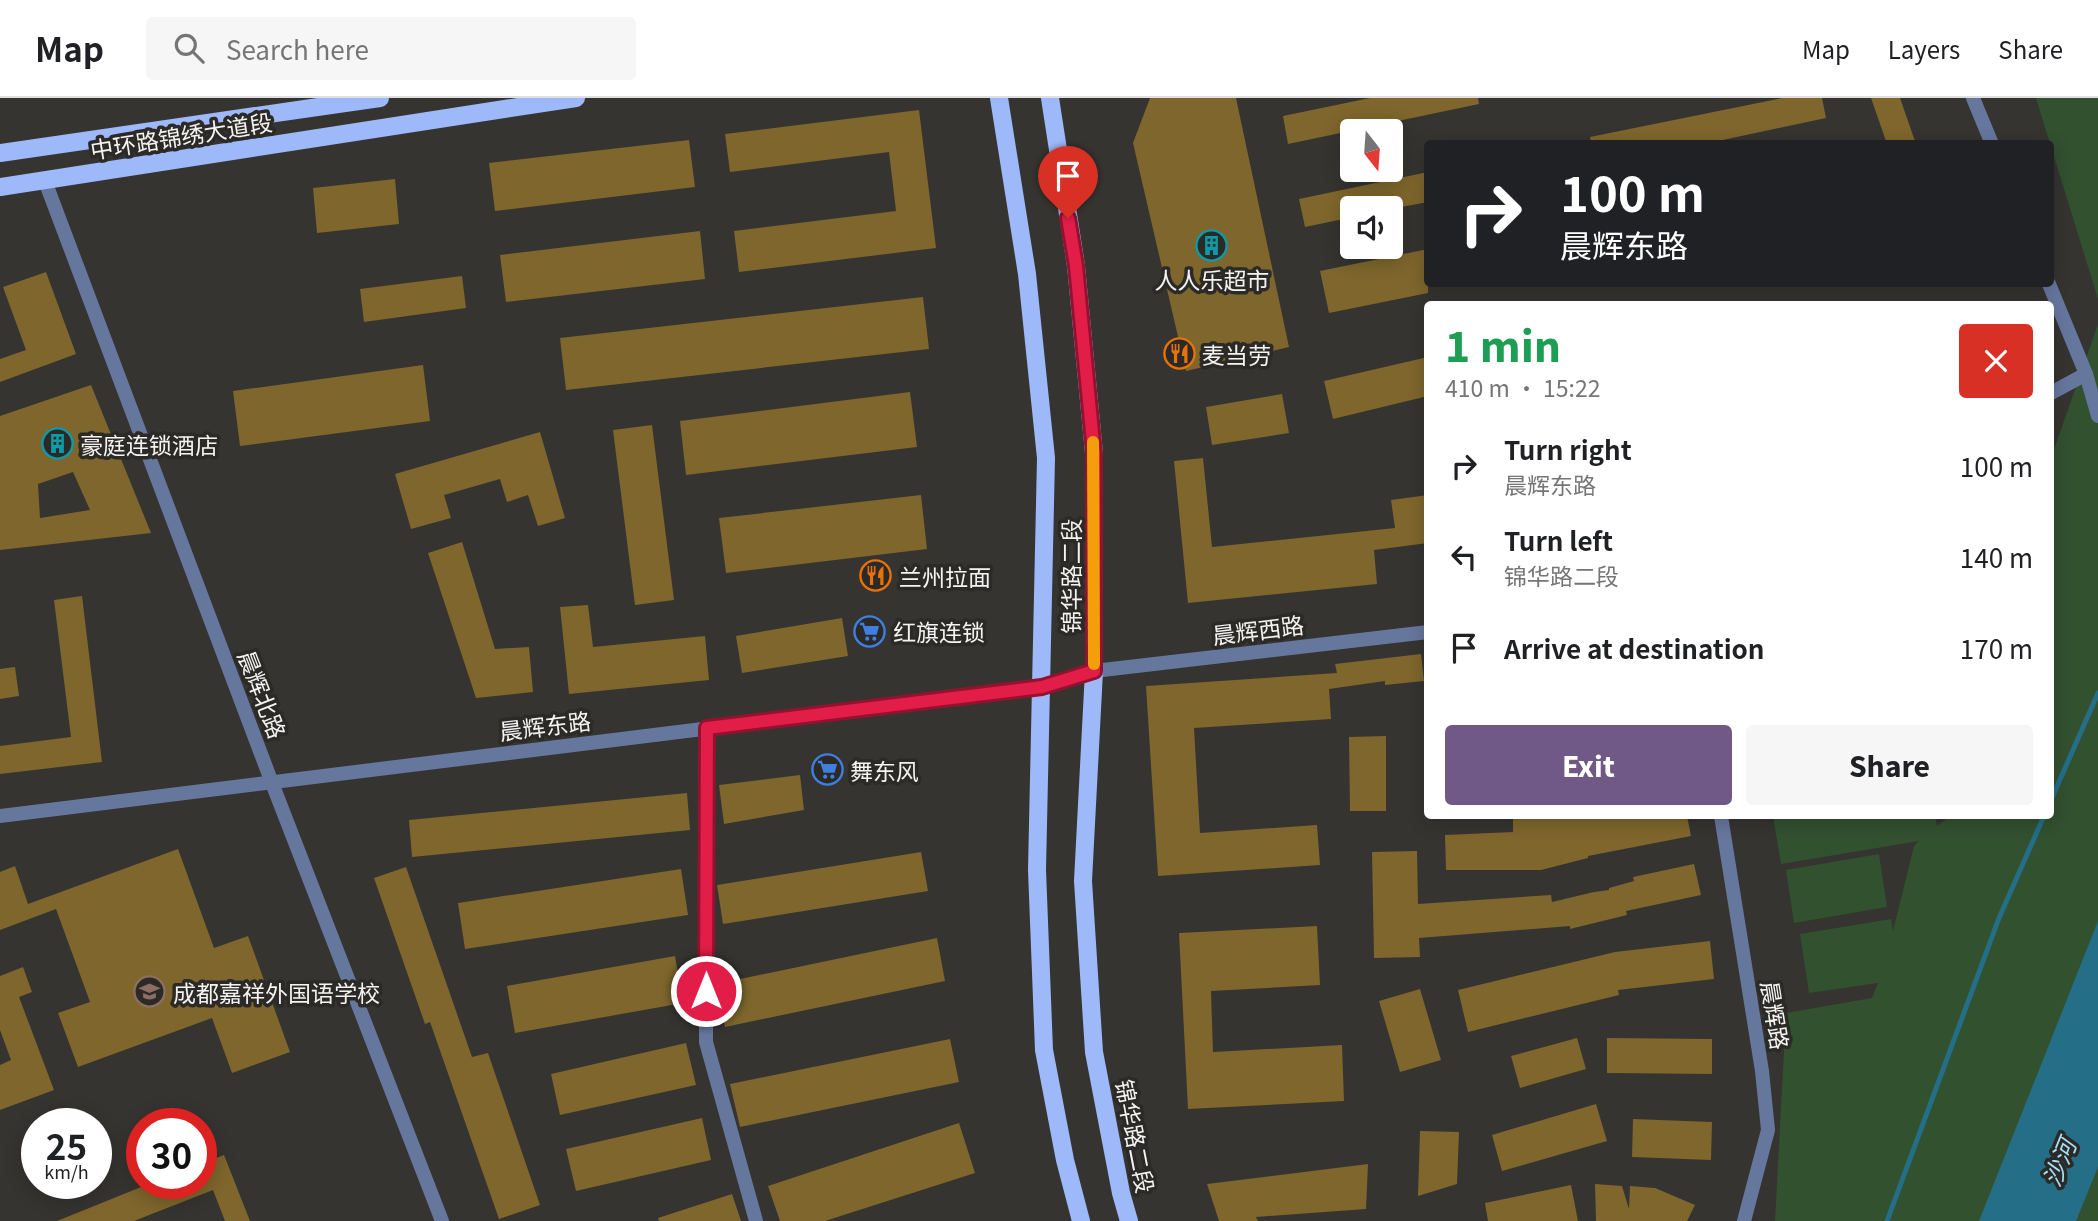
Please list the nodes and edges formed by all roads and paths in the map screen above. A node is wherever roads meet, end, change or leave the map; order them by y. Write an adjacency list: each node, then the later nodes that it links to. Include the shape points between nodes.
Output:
1 (380, 98): 7 (main road, 中环路锦绣大道段)
2 (576, 98): 8 (main road, 中环路锦绣大道段)
3 (999, 98): 16 (main road, 锦华路二段, via 1027,274 1046,458)
4 (1050, 98): 15 (main road, 锦华路二段, via 1076,266 1094,453)
5 (1973, 98): 6 (street)
6 (1990, 140)
7 (0, 153)
8 (45, 181): 9 (main road, 中环路锦绣大道段); 18 (street, 晨辉北路)
9 (0, 187)
10 (2050, 287): 11 (street)
11 (2086, 374): 12 (street); 13 (street)
12 (2054, 391)
13 (2098, 416)
14 (1424, 632): 15 (street, 晨辉西路)
15 (1094, 671): 16 (street, 晨辉东路); 24 (main road, 锦华路二段, via 1083,881 1094,1052)
16 (1042, 687): 17 (street, 晨辉东路); 23 (main road, 锦华路二段, via 1037,870 1044,1050)
17 (707, 728): 18 (street, 晨辉东路); 22 (street, via 706,1042)
18 (272, 783): 19 (street, 晨辉东路); 21 (street, 晨辉北路)
19 (0, 816)
20 (1721, 819): 25 (street, 晨辉路, via 1768,1130)
21 (442, 1221)
22 (756, 1221)
23 (1081, 1221)
24 (1129, 1221)
25 (1744, 1221)

